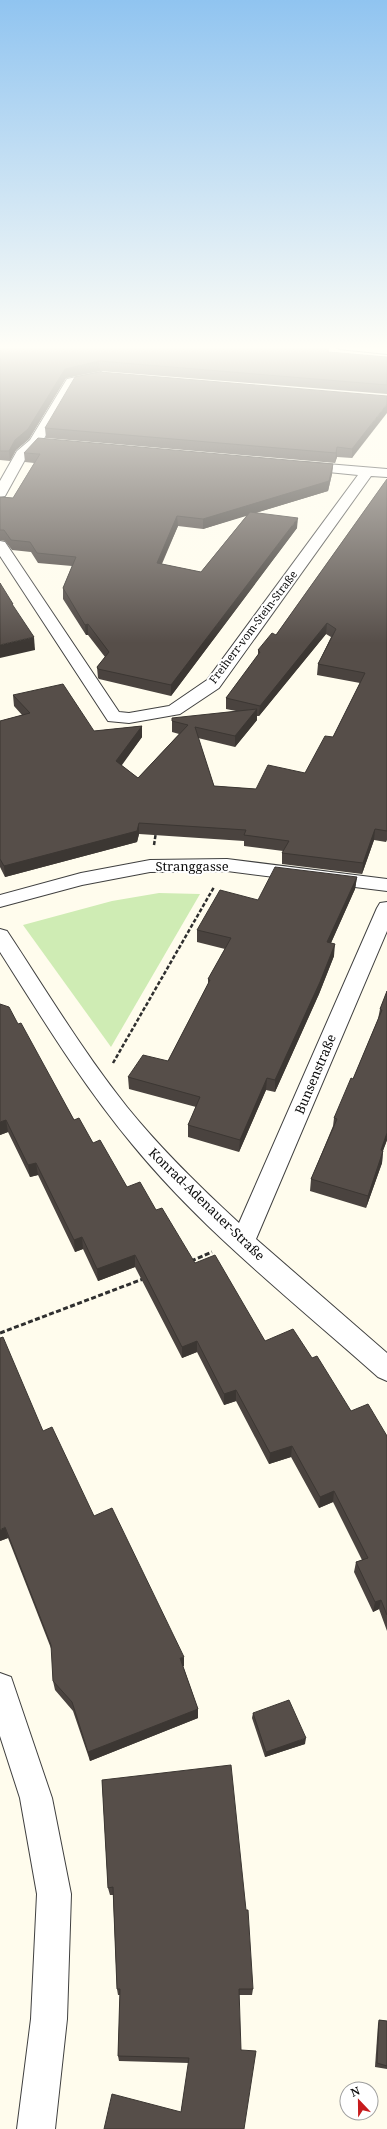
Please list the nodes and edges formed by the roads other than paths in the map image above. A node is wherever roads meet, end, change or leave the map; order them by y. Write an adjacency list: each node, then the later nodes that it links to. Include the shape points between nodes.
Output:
1 (32, 444): 5 (street, via 22,454)
2 (288, 464): 3 (street)
3 (367, 472): 4 (street); 6 (street, Freiherr-vom-Stein-Straße, via 213,684 174,710 129,718 114,717)
4 (387, 473)
5 (0, 493)
6 (0, 545)
7 (387, 885): 8 (street, Stranggasse, via 227,865 150,866 81,879)
8 (0, 902)
9 (387, 908): 11 (street, Bunsenstraße)
10 (0, 936): 11 (street, Konrad-Adenauer-Straße, via 100,1086 164,1164)
11 (243, 1241): 12 (street, Konrad-Adenauer-Straße)
12 (387, 1369)
13 (0, 1688): 14 (street, via 36,1798 54,1894 49,2019)
14 (36, 2129)

